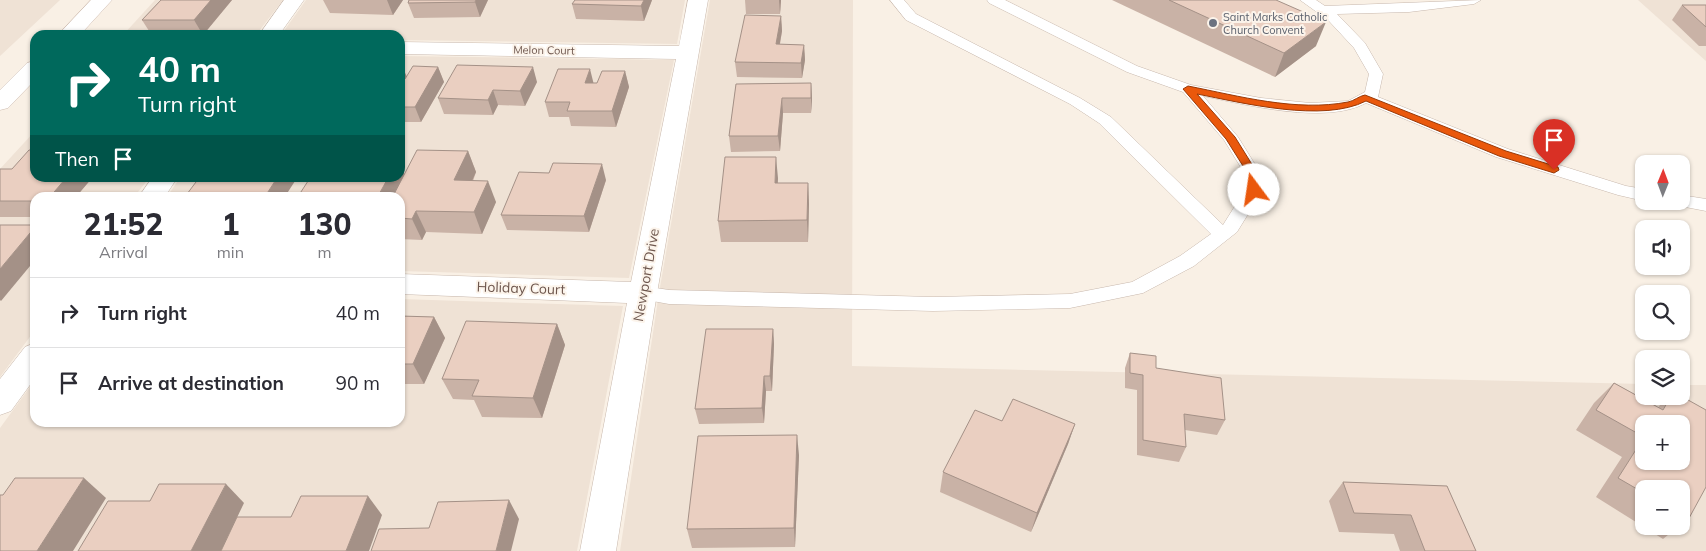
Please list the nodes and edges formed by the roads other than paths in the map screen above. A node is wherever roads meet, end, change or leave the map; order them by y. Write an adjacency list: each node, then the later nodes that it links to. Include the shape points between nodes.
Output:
1 (102, 0): 9 (street)
2 (294, 0): 10 (street)
3 (698, 0): 12 (street, Newport Drive)
4 (897, 0): 20 (lane, via 911,17 1076,101 1105,120)
5 (994, 0): 14 (lane, via 1132,70)
6 (1307, 0): 8 (lane)
7 (1474, 0): 8 (lane, via 1409,8)
8 (1321, 10): 15 (lane, via 1333,17 1360,46 1376,74 1372,94)
9 (73, 30)
10 (273, 30)
11 (405, 48): 12 (street, Melon Court)
12 (688, 52): 22 (street, Newport Drive)
13 (30, 73): 16 (street)
14 (1188, 89): 15 (lane, via 1261,103 1310,108 1351,105); 20 (lane, via 1230,137 1248,166 1254,190 1231,228)
15 (1365, 97): 17 (lane, via 1502,153)
16 (0, 103)
17 (1635, 193)
18 (1690, 202): 19 (lane)
19 (1706, 205)
20 (1223, 235): 22 (lane, via 1186,261 1136,288 1070,301 933,304 669,298)
21 (405, 284): 22 (street, Holiday Court)
22 (643, 293): 25 (street, Newport Drive)
23 (30, 361): 24 (street)
24 (0, 402)
25 (598, 551)

